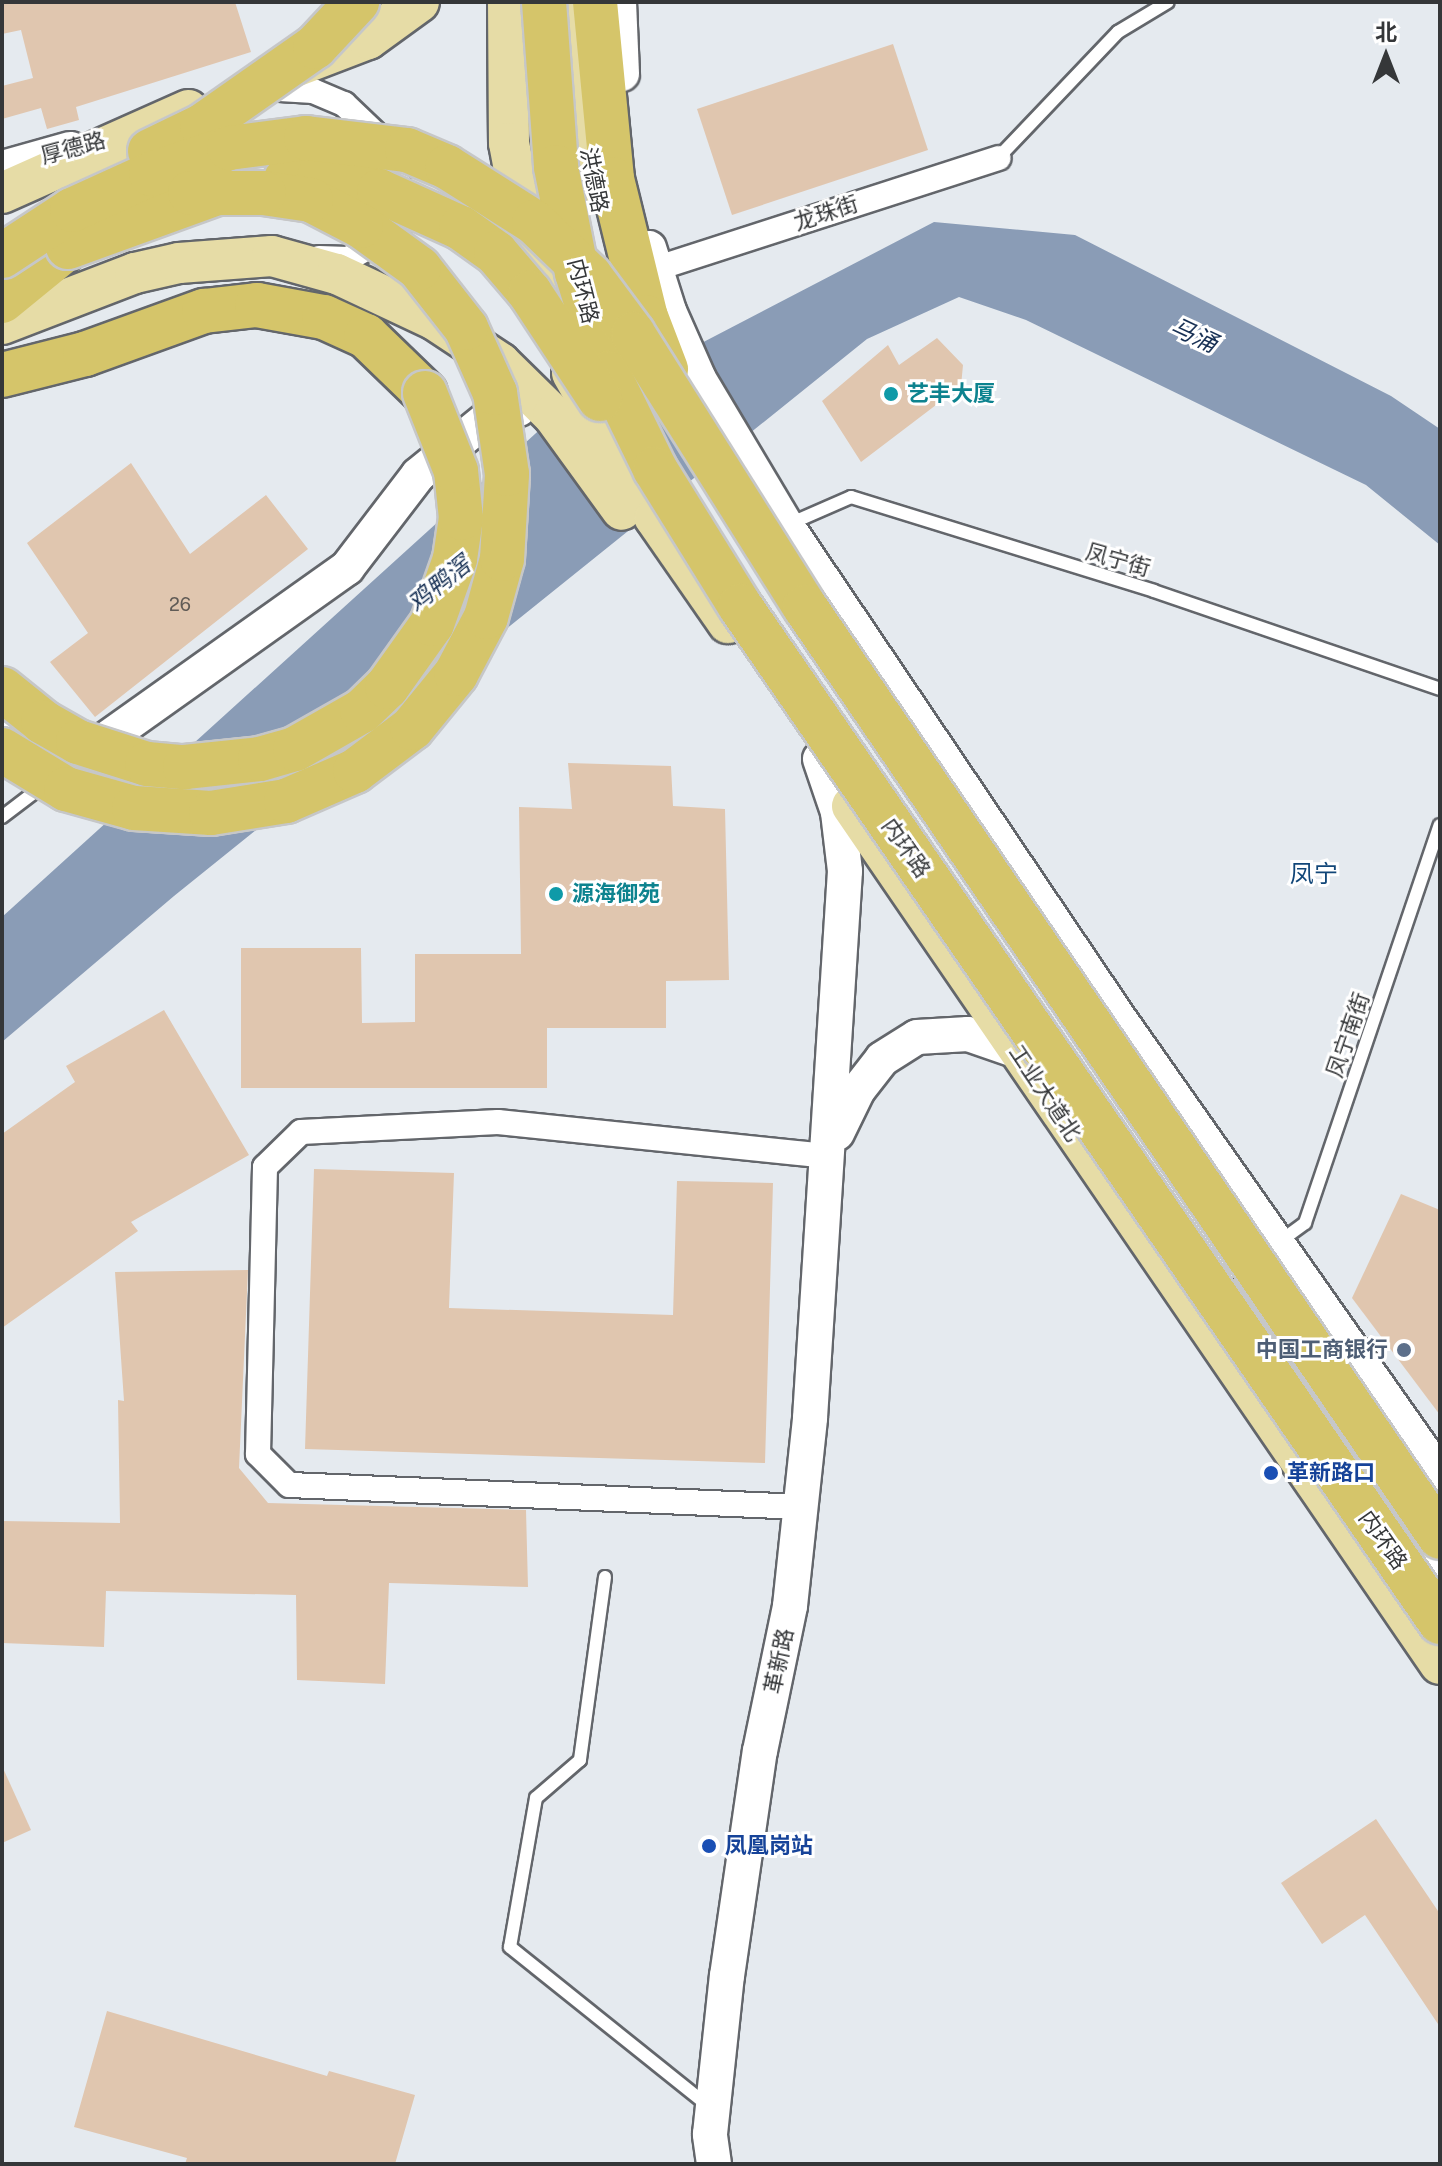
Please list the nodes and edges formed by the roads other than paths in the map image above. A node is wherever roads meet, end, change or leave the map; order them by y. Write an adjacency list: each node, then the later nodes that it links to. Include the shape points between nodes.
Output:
1 (357, 2): 17 (highway, bridge, via 315,47 202,126 77,186)
2 (419, 2): 11 (main road, via 368,39)
3 (487, 2): 10 (street)
4 (508, 2): 10 (main road)
5 (544, 2): 28 (highway, 内环路, bridge, via 556,167 585,305 622,407)
6 (574, 2): 23 (main road, 洪德路, via 581,105 597,199 619,281)
7 (595, 2): 28 (highway, 内环路, bridge, via 608,149 637,283 668,374)
8 (619, 2): 20 (street, via 627,128)
9 (1168, 2): 13 (lane, via 1118,32)
10 (507, 88): 23 (street); 27 (main road, via 509,143)
11 (233, 90): 12 (main road); 19 (street, via 288,87 344,104 384,142 397,174 399,230 371,250 348,259)
12 (144, 130): 14 (street, 厚德路); 15 (main road)
13 (998, 158): 20 (street, 龙珠街)
14 (2, 168)
15 (2, 193)
16 (2, 232): 33 (highway, bridge, via 190,193 264,193 311,200 361,226 419,268 466,328 495,393 507,474 502,559 486,617 456,674 412,728 355,771 286,801 211,813 134,808 66,789)
17 (2, 244)
18 (2, 256): 28 (highway, bridge, via 72,210 151,174 229,148 306,138 407,150 447,167 534,222 590,276 633,334)
19 (272, 256): 22 (main road, via 179,263 135,273); 27 (main road, via 337,274 435,320)
20 (655, 269): 23 (street)
21 (2, 301): 28 (highway, bridge, via 68,247 179,203 257,181 319,177 379,191 461,228 496,253)
22 (2, 324)
23 (650, 349): 28 (main road, 洪德路, bridge)
24 (85, 354): 25 (highway); 26 (highway); 30 (highway, bridge, via 204,311 290,308 366,336 425,393 456,471 461,518 455,559 426,634 387,687 362,711 295,749 260,759 185,767 147,764 78,742)
25 (2, 375)
26 (2, 394)
27 (566, 402): 28 (main road); 35 (street, via 488,418 418,475 347,568)
28 (693, 497): 29 (street); 34 (main road, 工业大道北, via 758,666); 38 (street); 41 (main road); 48 (highway, 内环路, bridge); 51 (highway, 内环路, bridge, via 740,606)
29 (786, 525): 31 (lane, 凤宁街, via 851,497 1154,591); 41 (street)
30 (2, 689)
31 (1440, 689)
32 (2, 715): 35 (street)
33 (2, 750)
34 (820, 759): 39 (main road, 工业大道北); 40 (street, 革新路, via 838,812 845,871)
35 (71, 764): 36 (lane)
36 (2, 817)
37 (1440, 825): 41 (lane, 凤宁南街, via 1305,1223)
38 (1054, 1028): 39 (street); 41 (street)
39 (1017, 1051): 40 (street, via 968,1034 917,1037 882,1059 858,1090); 42 (main road, 工业大道北)
40 (828, 1156): 46 (street, 革新路); 46 (street, via 498,1122 301,1132 265,1167 258,1454 289,1485)
41 (1256, 1264): 42 (street); 43 (main road)
42 (1196, 1313): 44 (main road, 工业大道北)
43 (1349, 1396): 44 (street); 45 (street); 47 (main road); 50 (street)
44 (1293, 1453): 52 (main road, 工业大道北)
45 (1440, 1475)
46 (802, 1507): 53 (street, 革新路, via 790,1606 760,1751)
47 (1440, 1524)
48 (1440, 1537)
49 (605, 1577): 53 (lane, via 580,1760 536,1798 510,1947)
50 (1440, 1581)
51 (1440, 1622)
52 (1440, 1664)
53 (712, 2109): 54 (street, 革新路)
54 (714, 2164)

